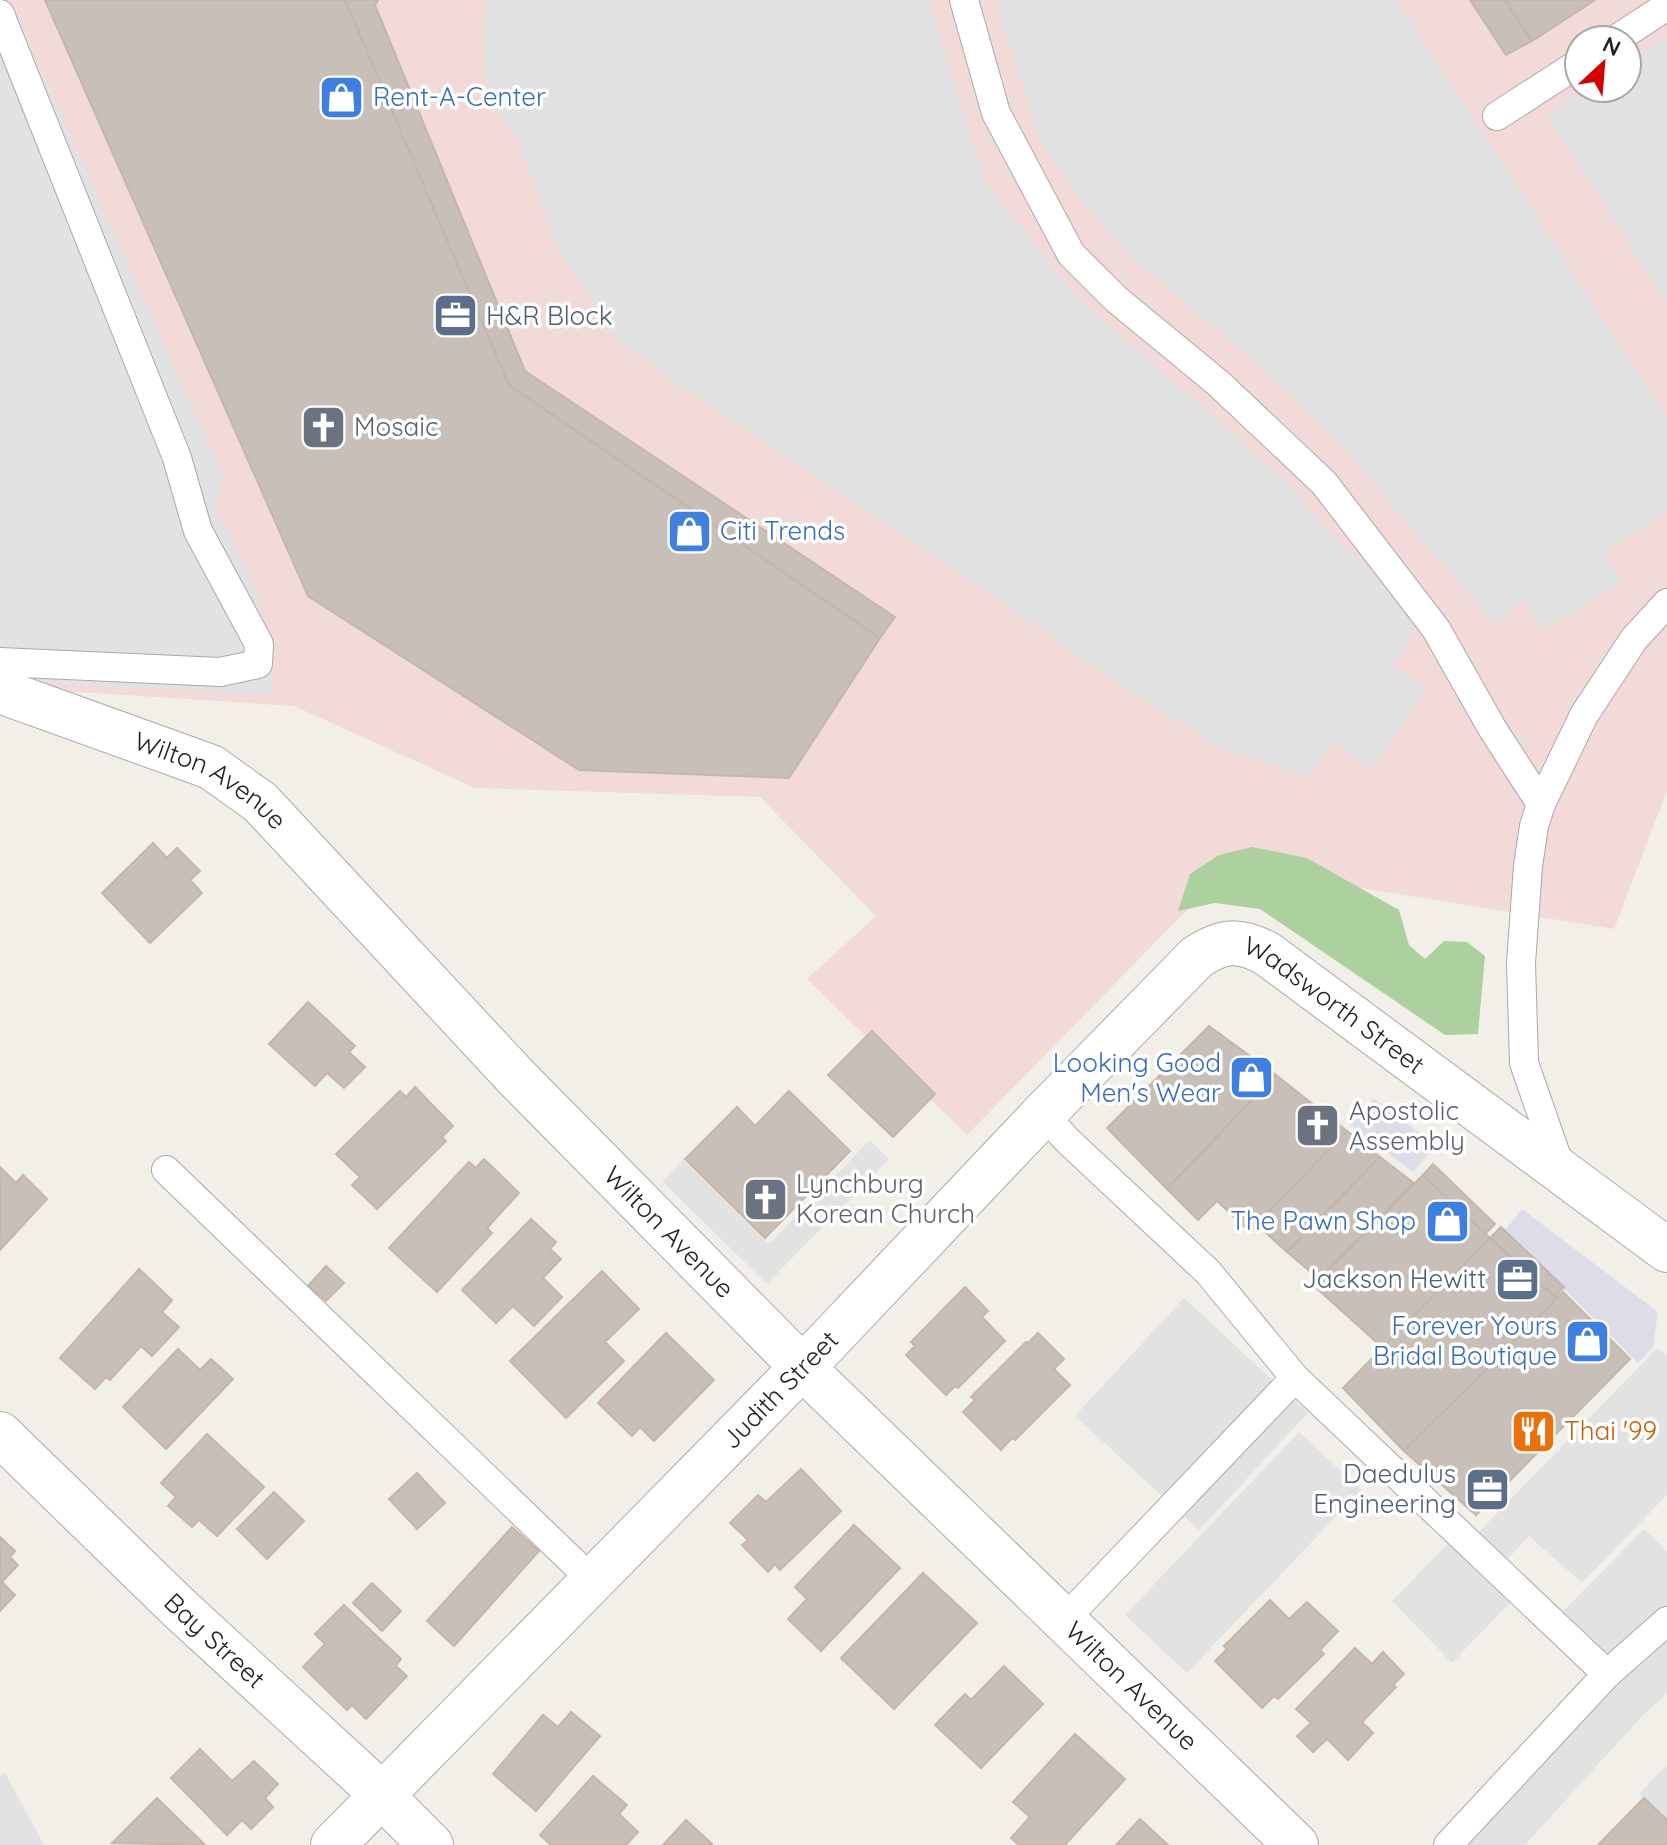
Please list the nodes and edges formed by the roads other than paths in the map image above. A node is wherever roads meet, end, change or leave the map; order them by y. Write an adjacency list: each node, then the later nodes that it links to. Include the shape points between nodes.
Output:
1 (964, 0): 10 (lane, via 996,113 1071,254 1324,483 1436,629)
2 (1667, 6): 4 (lane)
3 (0, 14): 8 (lane, via 171,444 198,531 259,644 258,664 220,672)
4 (1639, 24)
5 (1563, 73): 6 (lane)
6 (1497, 116)
7 (1667, 603): 10 (lane, via 1634,639 1584,715)
8 (0, 662)
9 (0, 691): 16 (street, Wilton Avenue, via 211,767 260,802 516,1077)
10 (1541, 804): 13 (lane, via 1528,866 1521,963 1524,1063)
11 (1229, 943): 12 (street, Judith Street, via 1197,957); 13 (street, Wadsworth Street, via 1266,953)
12 (1043, 1114): 16 (street, Judith Street); 17 (lane, via 1208,1272)
13 (1561, 1169): 15 (street, Wadsworth Street)
14 (166, 1170): 19 (lane)
15 (1667, 1250)
16 (802, 1367): 19 (street, Judith Street); 20 (street, Wilton Avenue)
17 (1295, 1378): 20 (lane); 22 (lane)
18 (0, 1434): 23 (street, Bay Street)
19 (591, 1579): 23 (street, Judith Street)
20 (1064, 1620): 26 (street, Wilton Avenue)
21 (1667, 1621): 22 (lane)
22 (1607, 1674): 27 (lane)
23 (381, 1794): 24 (street, Judith Street); 25 (street, Bay Street)
24 (333, 1845)
25 (431, 1845)
26 (1296, 1845)
27 (1448, 1845)

